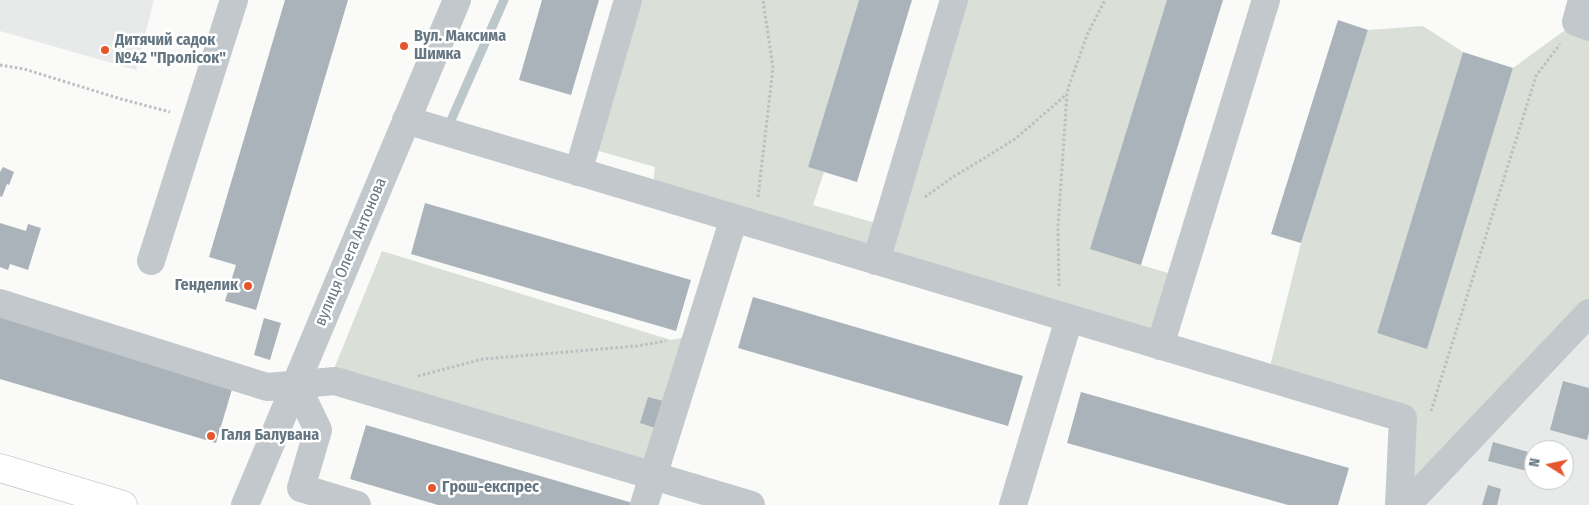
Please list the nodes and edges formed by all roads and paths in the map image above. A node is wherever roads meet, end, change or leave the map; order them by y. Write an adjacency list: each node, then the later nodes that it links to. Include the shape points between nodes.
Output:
1 (234, 0): 11 (street)
2 (457, 0): 12 (street, вулиця Олега Антонова)
3 (628, 0): 13 (street)
4 (763, 0): 15 (path, via 773,68)
5 (954, 0): 16 (street)
6 (1105, 0): 10 (path, via 1087,35)
7 (1266, 0): 22 (street)
8 (1582, 16): 25 (path, via 1536,76)
9 (0, 65): 11 (path, via 24,69)
10 (1067, 94): 14 (path, via 1015,139 953,177); 20 (path, via 1058,227 1058,279 1060,307)
11 (196, 119): 17 (street)
12 (406, 120): 13 (street); 24 (street, вулиця Олега Антонова)
13 (578, 172): 15 (street)
14 (920, 202)
15 (744, 221): 16 (street); 21 (street)
16 (876, 261): 20 (street)
17 (151, 262)
18 (0, 303): 24 (street, via 267,387)
19 (1589, 313): 35 (street)
20 (1069, 318): 22 (street); 33 (street)
21 (697, 335): 23 (path, via 636,346 483,359); 27 (street)
22 (1160, 346): 34 (street, via 1403,418)
23 (411, 378)
24 (296, 384): 27 (street, via 335,381); 29 (street, вулиця Олега Антонова); 30 (street, via 318,430 301,488)
25 (1431, 412)
26 (0, 468): 28 (main road)
27 (653, 476): 31 (street); 32 (street)
28 (123, 505)
29 (244, 505)
30 (357, 505)
31 (644, 505)
32 (751, 505)
33 (1013, 505)
34 (1399, 505)
35 (1407, 505)

